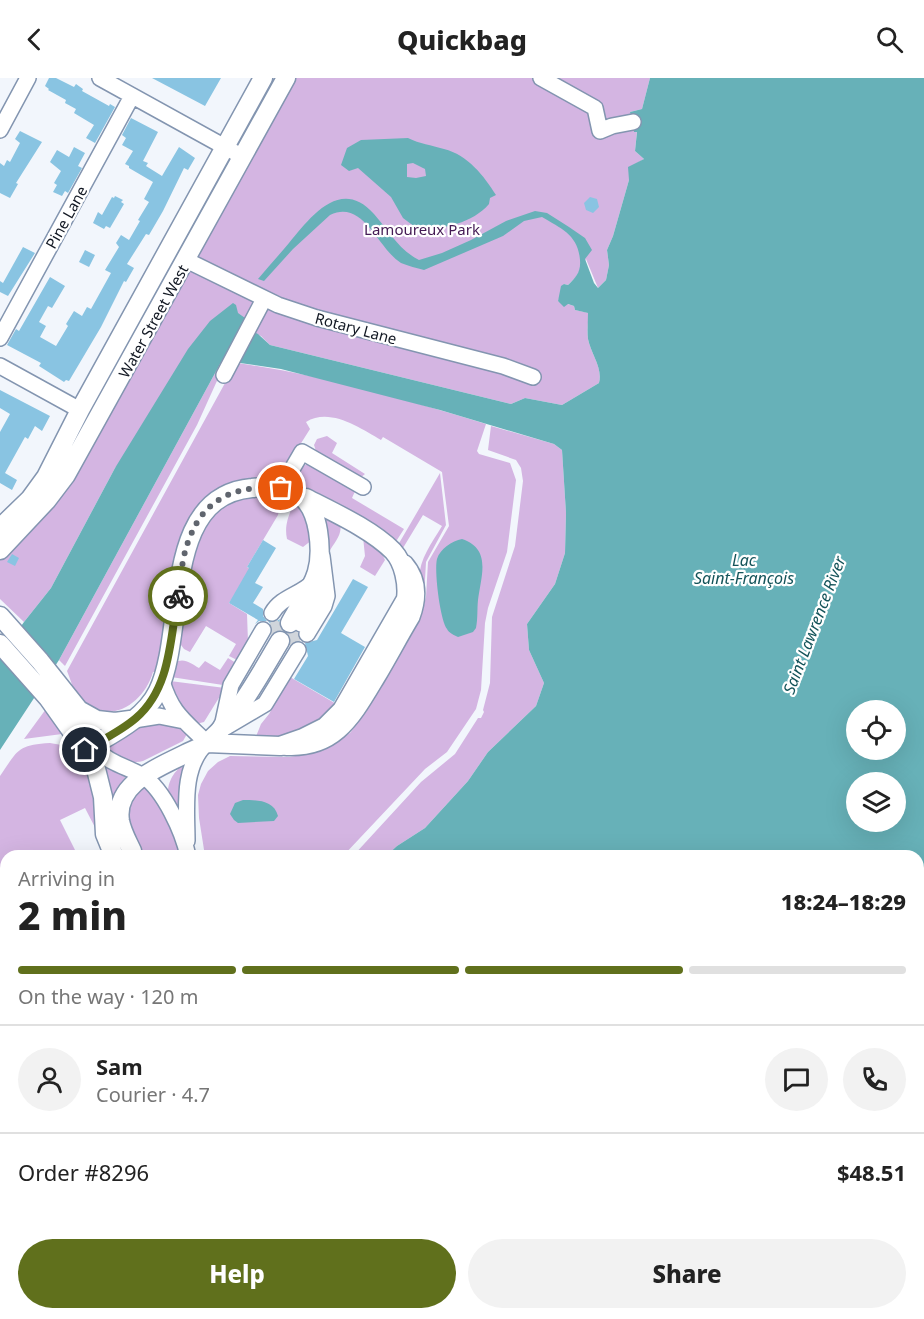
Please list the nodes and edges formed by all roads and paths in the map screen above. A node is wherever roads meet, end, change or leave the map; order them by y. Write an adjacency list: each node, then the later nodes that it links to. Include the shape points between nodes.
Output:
1 (28, 78): 8 (street)
2 (100, 78): 6 (street)
3 (263, 78): 9 (main road, Water Street West)
4 (286, 78): 10 (main road, Water Street West)
5 (541, 78): 7 (street, via 595,108 600,131)
6 (132, 96): 9 (street); 13 (street, Pine Lane)
7 (633, 122)
8 (0, 130)
9 (225, 148): 10 (street); 17 (main road, Water Street West)
10 (243, 157): 11 (main road, Water Street West)
11 (186, 260): 12 (street, Rotary Lane); 23 (main road, Water Street West, via 66,475)
12 (264, 299): 15 (street); 16 (street, Rotary Lane, via 317,318)
13 (0, 338)
14 (0, 366): 17 (street)
15 (224, 375)
16 (532, 377)
17 (80, 411): 20 (main road, Water Street West, via 46,477)
18 (363, 487): 19 (street, via 302,452)
19 (290, 491): 24 (main road, via 367,532); 26 (main road, via 306,501 315,515 321,551 319,570); 29 (main road, via 256,487 235,491 211,506 195,525 186,548)
20 (24, 504): 21 (main road); 22 (main road, Water Street West)
21 (0, 519)
22 (0, 528)
23 (0, 550)
24 (392, 550): 35 (main road, via 407,584 406,599 342,710 314,734); 35 (street, via 415,580 417,595 412,617 353,717 339,731 313,746)
25 (6, 621): 30 (main road)
26 (290, 624)
27 (280, 640): 34 (main road, via 246,699); 34 (street, via 251,710)
28 (0, 644): 30 (main road)
29 (162, 681): 32 (main road, via 157,694); 33 (street, via 171,705)
30 (53, 691): 31 (main road); 36 (main road)
31 (70, 700): 32 (main road, via 97,720); 36 (street)
32 (134, 720): 33 (street, via 159,716); 36 (main road)
33 (184, 720): 34 (street)
34 (216, 732): 35 (main road); 37 (main road); 41 (street, via 196,756 189,781)
35 (270, 746)
36 (89, 748): 37 (street); 38 (main road, via 103,797 105,834)
37 (142, 776): 39 (main road, via 132,785 121,807); 40 (street, via 168,806)
38 (120, 850)
39 (124, 850)
40 (186, 850)
41 (188, 850)

